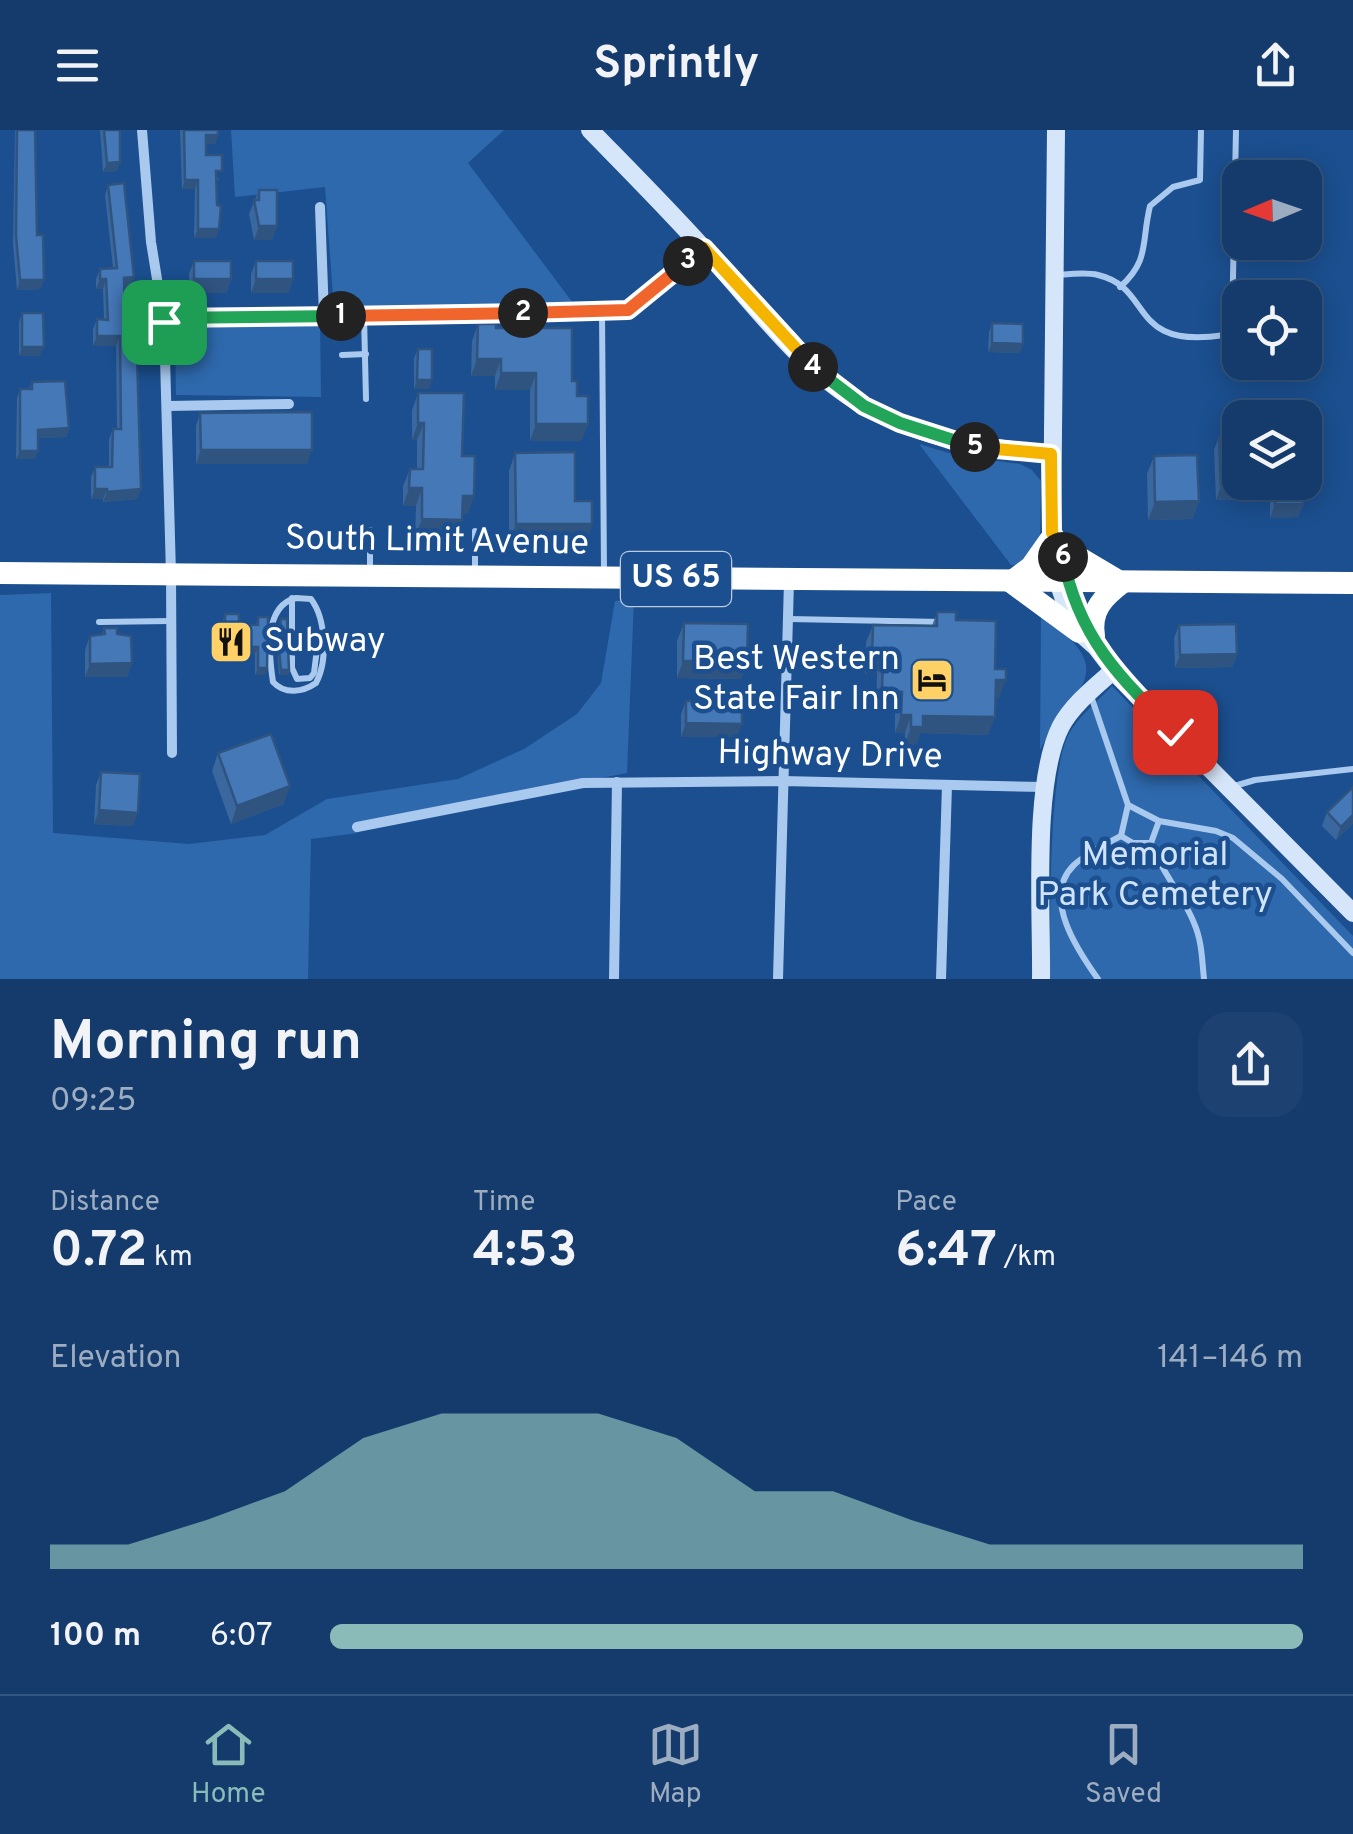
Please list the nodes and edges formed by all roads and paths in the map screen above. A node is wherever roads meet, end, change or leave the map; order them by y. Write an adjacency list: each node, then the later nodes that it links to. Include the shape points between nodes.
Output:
1 (142, 130): 13 (street)
2 (590, 130): 7 (street)
3 (1056, 130): 8 (street)
4 (1201, 130): 9 (lane, via 1200,180 1173,187 1150,206 1143,257)
5 (1236, 130): 9 (lane, via 1232,328 1214,336 1159,331)
6 (320, 207): 11 (street)
7 (704, 248): 10 (street, via 638,305); 19 (street, via 805,361 864,406 978,448)
8 (1053, 275): 9 (lane, via 1098,275); 19 (street)
9 (1120, 288)
10 (602, 312): 12 (street); 27 (lane)
11 (324, 316): 12 (street); 13 (street)
12 (364, 316): 14 (lane)
13 (163, 318): 18 (street)
14 (366, 354): 15 (lane); 16 (lane)
15 (342, 355)
16 (366, 398)
17 (290, 404): 18 (street)
18 (168, 406): 24 (street)
19 (1051, 454): 22 (street)
20 (370, 530): 25 (lane)
21 (476, 531): 26 (lane)
22 (1054, 540): 29 (highway); 30 (street); 31 (highway)
23 (0, 573): 24 (highway, South Limit Avenue / US 65)
24 (171, 574): 33 (highway, South Limit Avenue / US 65); 35 (street)
25 (370, 576): 26 (highway, South Limit Avenue / US 65); 33 (highway, South Limit Avenue / US 65)
26 (476, 577): 27 (highway, South Limit Avenue / US 65)
27 (604, 578): 28 (highway, South Limit Avenue / US 65)
28 (789, 580): 29 (highway, South Limit Avenue / US 65); 34 (street)
29 (1011, 582): 30 (highway, South Limit Avenue / US 65); 39 (highway)
30 (1063, 582): 31 (highway, South Limit Avenue / US 65); 39 (street)
31 (1123, 582): 32 (highway, South Limit Avenue / US 65); 39 (highway, via 1096,608)
32 (1353, 583)
33 (295, 591): 38 (lane, via 315,604); 38 (lane, via 297,679 314,673); 38 (lane, via 272,624 278,687 303,690 316,683)
34 (788, 619): 37 (lane); 45 (street)
35 (172, 621): 36 (lane); 42 (street)
36 (99, 622)
37 (958, 623)
38 (322, 627)
39 (1089, 638): 40 (street)
40 (1114, 670): 41 (street); 48 (street)
41 (1090, 692): 47 (street, via 1062,725); 49 (lane)
42 (172, 753)
43 (1353, 769): 48 (lane)
44 (617, 782): 45 (street, Highway Drive); 51 (street, Highway Drive); 56 (street)
45 (782, 782): 46 (street, Highway Drive); 57 (street)
46 (947, 785): 47 (street, Highway Drive); 58 (street)
47 (1043, 786): 59 (street)
48 (1231, 788): 54 (street)
49 (1128, 805): 50 (lane); 52 (lane)
50 (1160, 821): 53 (lane); 55 (lane, via 1216,830 1249,849)
51 (358, 826)
52 (1121, 836): 53 (lane); 60 (lane, via 1072,867 1064,886 1068,930)
53 (1151, 844): 61 (lane, via 1193,920)
54 (1353, 913)
55 (1353, 953)
56 (614, 979)
57 (778, 979)
58 (941, 979)
59 (1041, 979)
60 (1098, 979)
61 (1204, 979)

